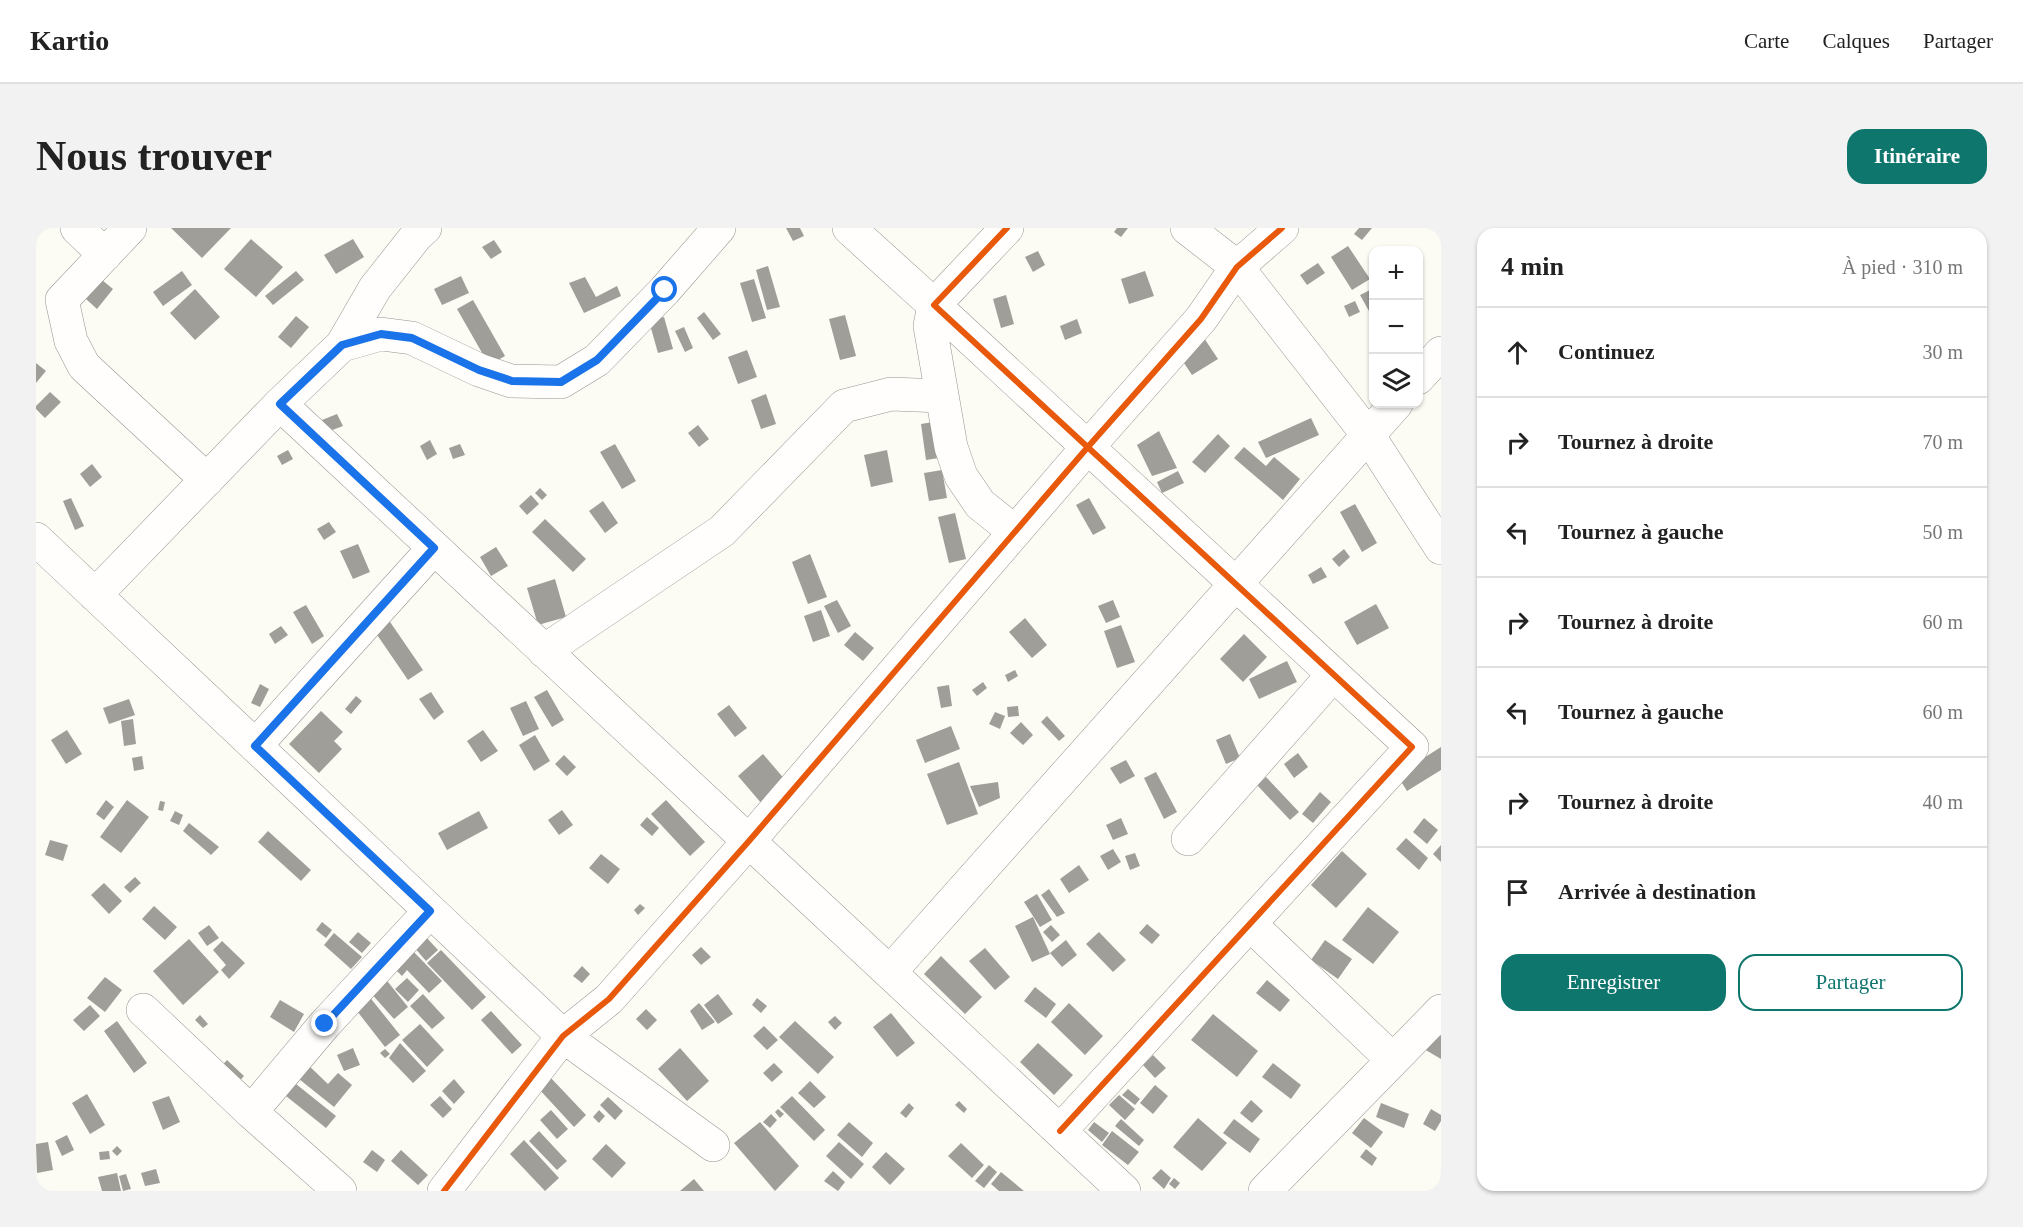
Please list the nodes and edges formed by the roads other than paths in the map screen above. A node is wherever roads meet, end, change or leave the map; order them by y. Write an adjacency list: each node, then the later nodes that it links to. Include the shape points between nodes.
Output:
1 (77, 228): 9 (street)
2 (130, 228): 9 (street)
3 (424, 228): 12 (street, via 375,288)
4 (719, 228): 12 (street, via 597,360 561,382 512,381 412,338 381,334)
5 (849, 228): 11 (street)
6 (1007, 228): 11 (street)
7 (1187, 228): 10 (street)
8 (1282, 228): 10 (street)
9 (105, 255): 20 (street, via 62,300 71,341 84,366)
10 (1237, 267): 18 (street); 19 (street, via 1202,319)
11 (934, 305): 15 (street, via 930,326); 19 (street)
12 (342, 345): 16 (street)
13 (1441, 353): 14 (street)
14 (1423, 373)
15 (942, 396): 21 (street, via 951,447 961,476 980,504); 27 (street, via 891,394 844,406 722,531)
16 (280, 404): 20 (street); 23 (street)
17 (1392, 408): 18 (street)
18 (1368, 435): 24 (street); 25 (street)
19 (1087, 448): 21 (street); 25 (street)
20 (207, 480): 26 (street)
21 (1015, 532): 31 (street)
22 (36, 539): 26 (street)
23 (434, 548): 27 (street); 29 (street)
24 (1441, 548)
25 (1235, 584): 28 (street); 34 (street)
26 (95, 595): 29 (street)
27 (544, 651): 31 (street)
28 (1333, 675): 30 (street); 33 (street, via 1412,747)
29 (255, 746): 32 (street)
30 (1188, 839)
31 (749, 841): 34 (street); 37 (street, via 609,999)
32 (430, 911): 37 (street); 39 (street, via 325,1024)
33 (1250, 924): 38 (street); 40 (street)
34 (890, 972): 40 (street)
35 (143, 1010): 39 (street)
36 (1441, 1011): 38 (street)
37 (563, 1036): 41 (street); 43 (street)
38 (1393, 1060): 45 (street)
39 (251, 1112): 42 (street)
40 (1060, 1131): 44 (street)
41 (713, 1145)
42 (340, 1191)
43 (444, 1191)
44 (1124, 1191)
45 (1265, 1191)

